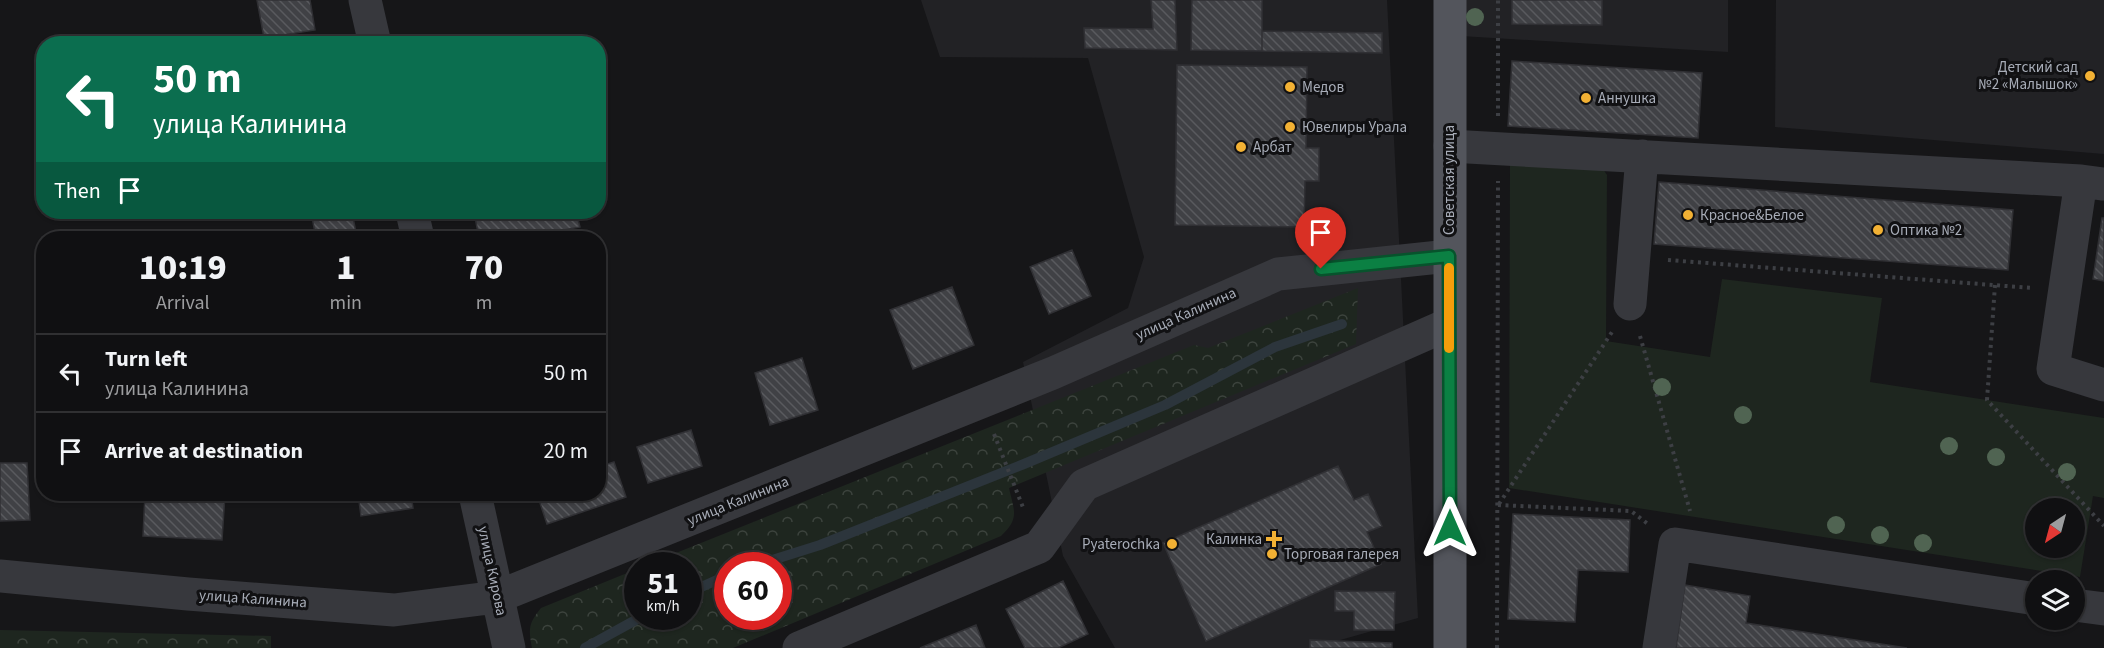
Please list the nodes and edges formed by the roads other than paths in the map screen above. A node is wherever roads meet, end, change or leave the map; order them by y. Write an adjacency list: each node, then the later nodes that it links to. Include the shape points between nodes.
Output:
1 (365, 0): 3 (street)
2 (1449, 0): 4 (main road, Советская улица)
3 (373, 36)
4 (1449, 146): 5 (street); 7 (main road, Советская улица)
5 (1642, 156): 6 (street); 8 (street)
6 (2093, 182): 10 (street, via 2065,291 2053,369)
7 (1449, 256): 9 (main road, Советская улица); 13 (street, улица Калинина, via 1278,274 1053,373)
8 (1630, 304)
9 (1449, 324): 18 (street, via 1084,485 1039,548); 19 (main road, Советская улица)
10 (2104, 385)
11 (477, 501): 13 (street, улица Кирова)
12 (0, 576): 13 (street, улица Калинина, via 394,610)
13 (498, 597): 17 (street, улица Кирова)
14 (2025, 597): 20 (street, via 1687,546)
15 (2085, 606): 16 (street)
16 (2104, 609)
17 (509, 648)
18 (798, 648)
19 (1450, 648)
20 (1659, 648)

